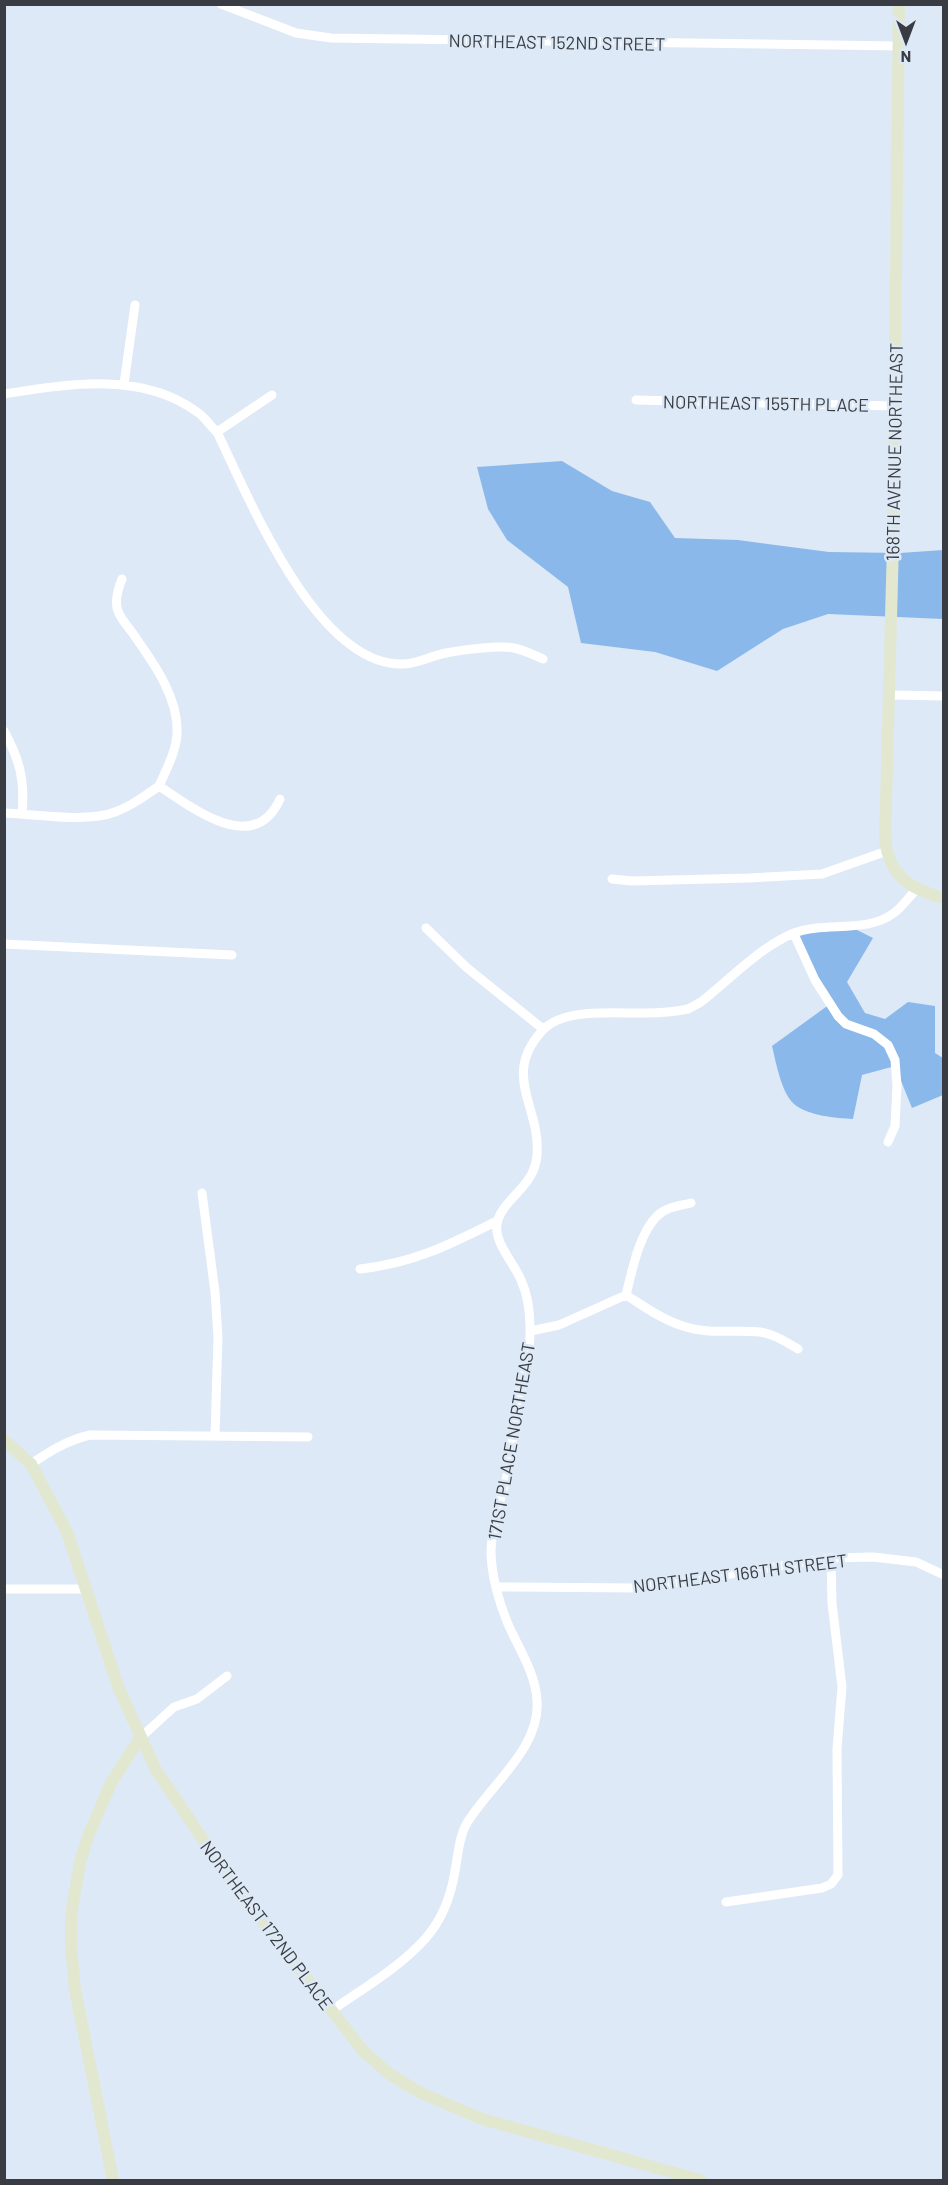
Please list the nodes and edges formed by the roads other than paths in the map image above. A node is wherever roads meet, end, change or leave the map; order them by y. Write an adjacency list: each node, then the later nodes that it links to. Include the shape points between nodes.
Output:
1 (221, 4): 3 (street, NORTHEAST 152ND STREET, via 297,33 331,38)
2 (899, 4): 3 (street, 168TH AVENUE NORTHEAST)
3 (899, 46): 9 (street, 168TH AVENUE NORTHEAST)
4 (135, 304): 5 (street)
5 (124, 384): 6 (street); 10 (street, via 173,397 199,413)
6 (4, 394)
7 (272, 395): 10 (street)
8 (636, 400): 9 (street, NORTHEAST 155TH PLACE)
9 (895, 406): 13 (street, 168TH AVENUE NORTHEAST)
10 (217, 432): 12 (street, via 294,583 316,611 364,656 385,663 422,662 444,653 513,647)
11 (122, 579): 16 (street, via 117,593 118,611 151,660 176,716 173,754)
12 (543, 659)
13 (890, 695): 14 (street); 20 (street, 168TH AVENUE NORTHEAST)
14 (944, 696)
15 (4, 731): 19 (street, via 14,749 24,785)
16 (159, 786): 17 (street, via 210,819 229,826 263,821 274,814); 19 (street, via 129,806 100,816)
17 (280, 799)
18 (4, 813): 19 (street)
19 (22, 813)
20 (887, 851): 21 (street, via 822,874); 22 (street, 168TH AVENUE NORTHEAST, via 901,878)
21 (612, 879)
22 (916, 890): 23 (street); 25 (street, via 894,913 882,919 814,927)
23 (944, 898)
24 (426, 928): 28 (street, via 466,967)
25 (794, 934): 28 (street, via 773,945 688,1009 566,1017); 29 (street, via 815,980 838,1016 888,1045 897,1086 895,1126)
26 (4, 944): 27 (street)
27 (232, 955)
28 (543, 1029): 32 (street, via 527,1052 523,1066 538,1146 537,1162 532,1176)
29 (888, 1142)
30 (201, 1193): 37 (street, via 218,1337)
31 (691, 1203): 34 (street, via 671,1207 649,1226)
32 (497, 1221): 33 (street, via 422,1257); 35 (street, 171ST PLACE NORTHEAST, via 497,1233 527,1297)
33 (360, 1269)
34 (626, 1294): 35 (street, via 559,1325); 36 (street, via 665,1320 687,1328 761,1332)
35 (531, 1331): 43 (street, 171ST PLACE NORTHEAST, via 509,1467 494,1524 491,1552)
36 (798, 1348)
37 (215, 1436): 38 (street); 40 (street, via 90,1435 60,1445)
38 (308, 1437)
39 (4, 1440): 40 (street)
40 (31, 1464): 45 (street, NORTHEAST 172ND PLACE, via 67,1532)
41 (831, 1558): 42 (street, NORTHEAST 166TH STREET, via 916,1562); 43 (street, NORTHEAST 166TH STREET, via 641,1588); 48 (street, via 842,1687 837,1749 838,1875 822,1888)
42 (944, 1575)
43 (497, 1587): 49 (street, 171ST PLACE NORTHEAST, via 507,1622 532,1678 537,1700 532,1731 466,1824 440,1919 402,1960)
44 (4, 1589): 45 (street)
45 (85, 1589): 47 (street, NORTHEAST 172ND PLACE, via 107,1659)
46 (227, 1676): 47 (street, via 197,1699 174,1707)
47 (140, 1738): 49 (street, NORTHEAST 172ND PLACE, via 198,1835); 50 (street, via 111,1783 89,1834 71,1915 75,1989)
48 (726, 1902)
49 (331, 2011): 51 (street, NORTHEAST 172ND PLACE, via 364,2052 419,2092 482,2119)
50 (113, 2181)
51 (700, 2181)

